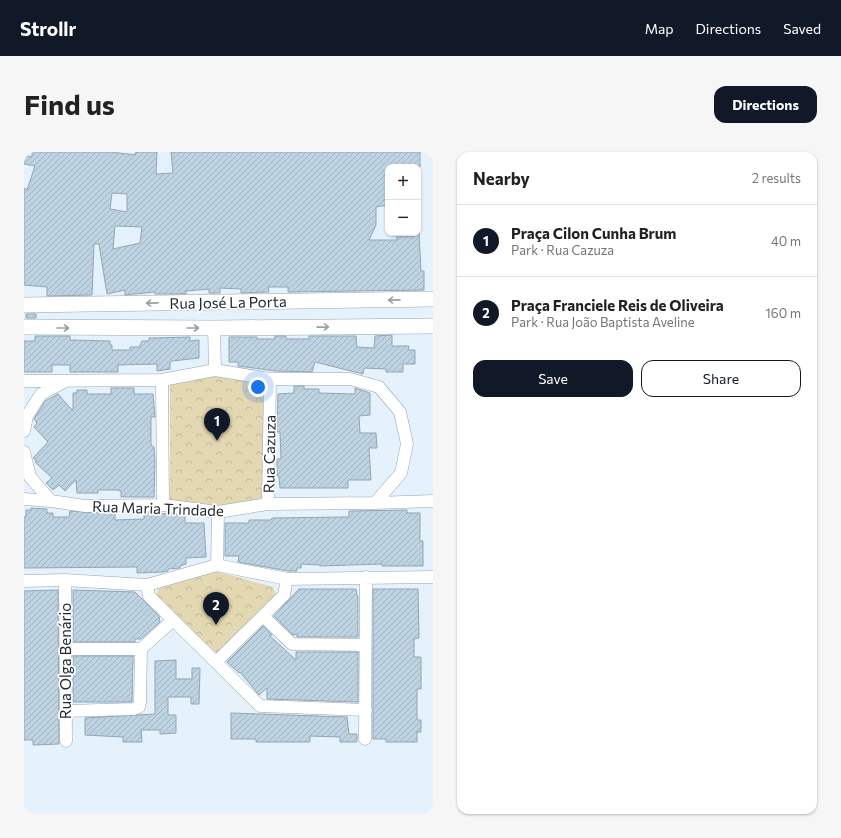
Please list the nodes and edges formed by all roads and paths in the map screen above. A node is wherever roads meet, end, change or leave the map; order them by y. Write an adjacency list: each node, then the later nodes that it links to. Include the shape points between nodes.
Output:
1 (433, 299): 2 (street, Rua José La Porta, one-way to 2)
2 (24, 305)
3 (433, 326): 5 (street, Rua José La Porta, one-way to 3)
4 (24, 327): 5 (street, Rua José La Porta, one-way to 5)
5 (214, 328): 6 (street)
6 (215, 370): 7 (street); 8 (street)
7 (270, 379): 16 (street, via 350,379 379,387 400,412 407,444 401,473); 17 (street, Rua Cazuza)
8 (162, 380): 10 (street); 18 (street)
9 (24, 381): 10 (street)
10 (66, 381): 11 (street, via 41,394 27,416)
11 (24, 431)
12 (24, 452): 15 (street, via 30,476)
13 (24, 499): 15 (street, Rua Maria Trindade)
14 (433, 500): 16 (street, Rua Maria Trindade)
15 (51, 501): 18 (street, Rua Maria Trindade, via 85,506)
16 (375, 503): 17 (street, Rua Maria Trindade)
17 (268, 504): 19 (street, Rua Maria Trindade)
18 (163, 505): 19 (street, Rua Maria Trindade)
19 (218, 512): 20 (street)
20 (217, 566): 23 (street); 26 (street)
21 (366, 577): 22 (street); 23 (street); 29 (street)
22 (433, 577)
23 (287, 579): 27 (street, via 284,595)
24 (65, 580): 25 (street); 26 (street); 30 (street, Rua Olga Benário)
25 (24, 581)
26 (147, 585): 28 (street, via 150,596)
27 (263, 616): 29 (street, via 292,644); 32 (street)
28 (172, 621): 31 (street); 32 (street)
29 (364, 645): 33 (street)
30 (66, 649): 31 (street); 34 (street, Rua Olga Benário)
31 (141, 649): 34 (street, via 139,707)
32 (216, 662): 33 (street, via 260,706)
33 (366, 710): 35 (street)
34 (66, 711): 36 (street, Rua Olga Benário)
35 (365, 739)
36 (66, 741)

